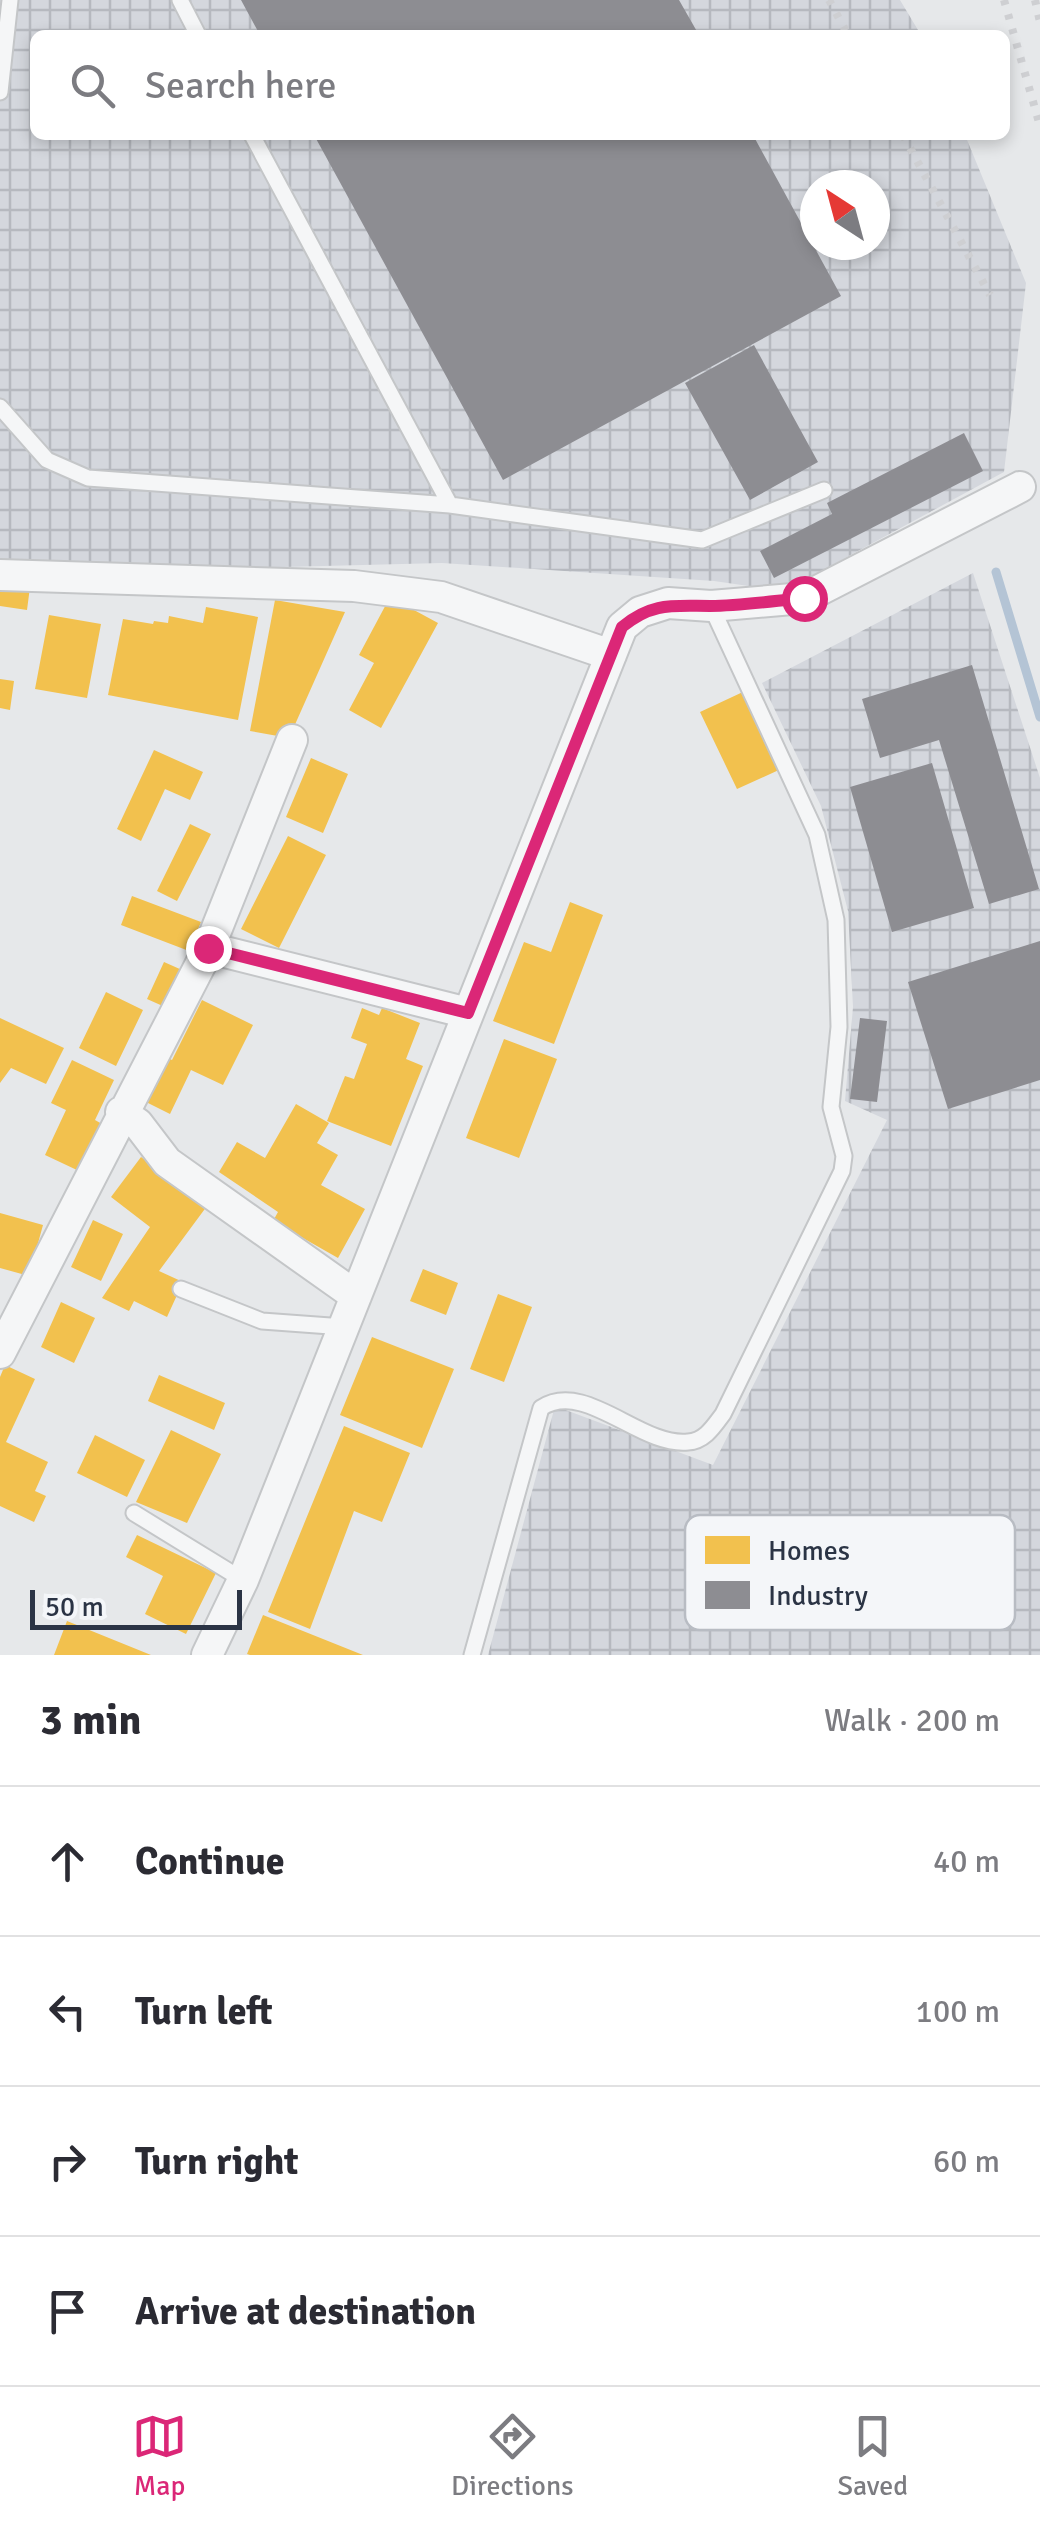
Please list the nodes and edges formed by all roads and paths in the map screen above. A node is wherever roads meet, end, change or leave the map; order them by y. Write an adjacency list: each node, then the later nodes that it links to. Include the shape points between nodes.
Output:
1 (10, 0): 4 (lane)
2 (180, 0): 3 (lane)
3 (195, 30)
4 (0, 92)
5 (255, 140): 9 (lane)
6 (0, 407): 9 (lane, via 47,460 88,478)
7 (1020, 487): 11 (street, via 804,598)
8 (824, 490): 9 (lane, via 702,540)
9 (450, 505)
10 (0, 575): 12 (street, via 406,592 441,597)
11 (710, 606): 12 (street, via 668,603 640,612 622,627); 24 (lane, via 821,852 836,920 839,1027 831,1107 842,1171 724,1414 706,1436 668,1439 571,1401 554,1399 540,1408)
12 (611, 656): 15 (street)
13 (292, 740): 14 (street)
14 (208, 948): 15 (street); 16 (street)
15 (468, 1013): 18 (street)
16 (121, 1112): 18 (street, via 167,1162); 20 (street)
17 (181, 1289): 19 (lane, via 262,1322)
18 (356, 1296): 19 (street)
19 (344, 1327): 22 (street)
20 (0, 1352)
21 (134, 1513): 22 (lane)
22 (243, 1580): 23 (street)
23 (207, 1655)
24 (472, 1655)

